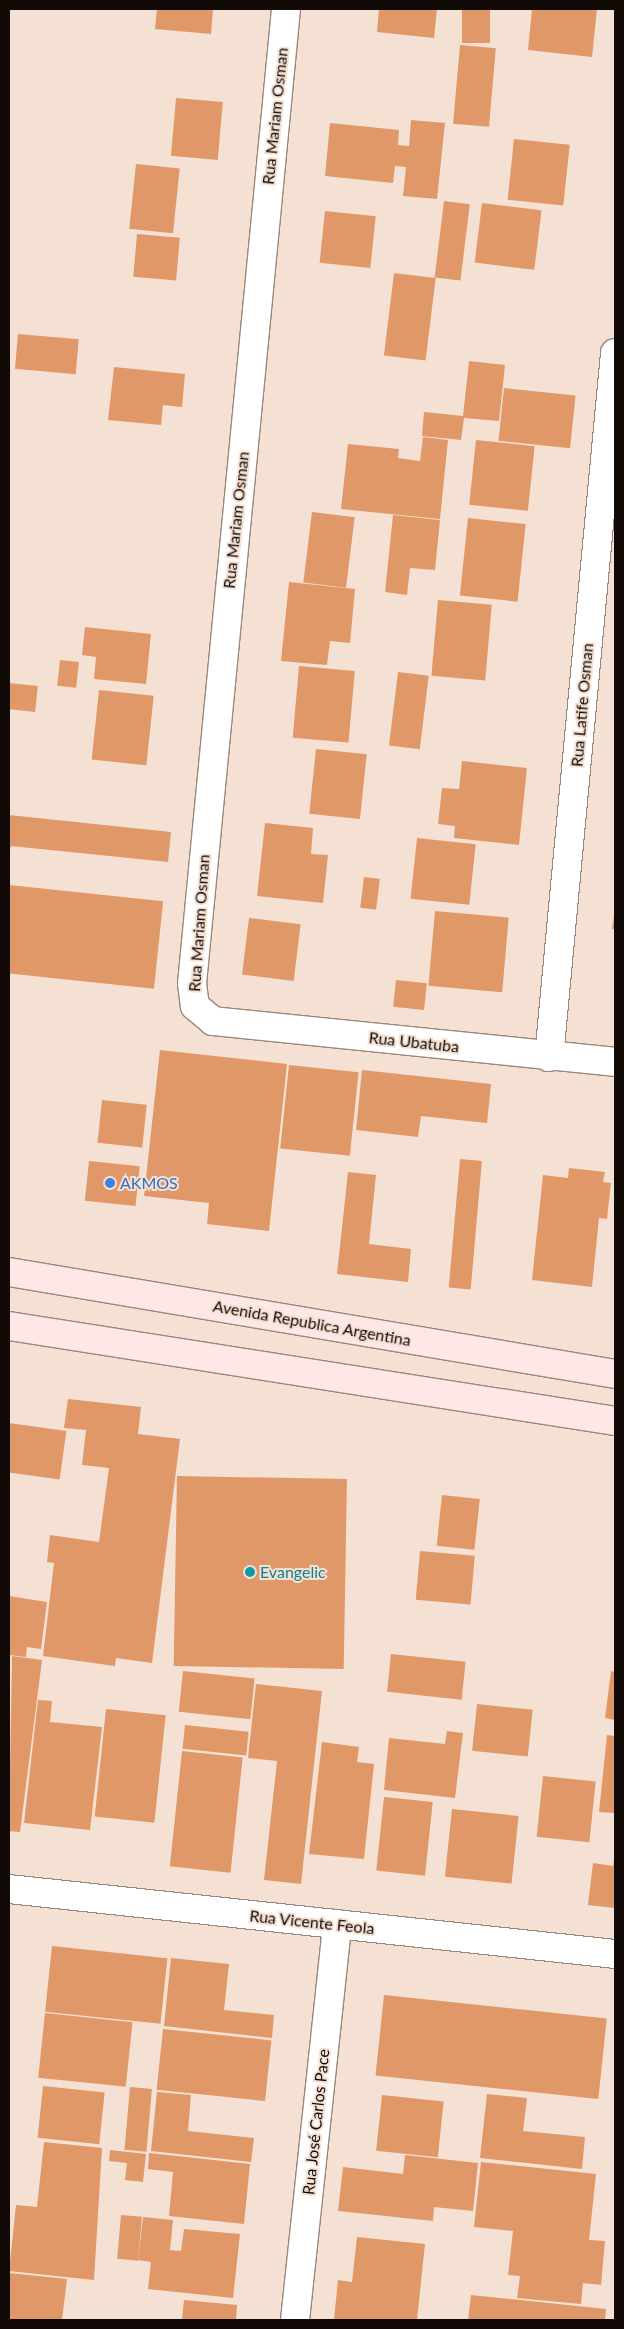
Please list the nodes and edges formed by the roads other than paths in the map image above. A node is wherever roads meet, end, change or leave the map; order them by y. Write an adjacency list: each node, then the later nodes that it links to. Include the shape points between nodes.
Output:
1 (286, 9): 3 (street, Rua Mariam Osman, via 192,983 195,1006)
2 (615, 353): 4 (street, Rua Latife Osman)
3 (213, 1021): 4 (street, Rua Ubatuba)
4 (549, 1057): 5 (street, Rua Ubatuba)
5 (615, 1062)
6 (9, 1272): 8 (main road, Avenida Republica Argentina)
7 (9, 1326): 9 (main road)
8 (615, 1374)
9 (615, 1421)
10 (9, 1889): 11 (street, Rua Vicente Feola)
11 (337, 1924): 12 (street, Rua Vicente Feola); 13 (street, Rua José Carlos Pace)
12 (615, 1954)
13 (295, 2320)

